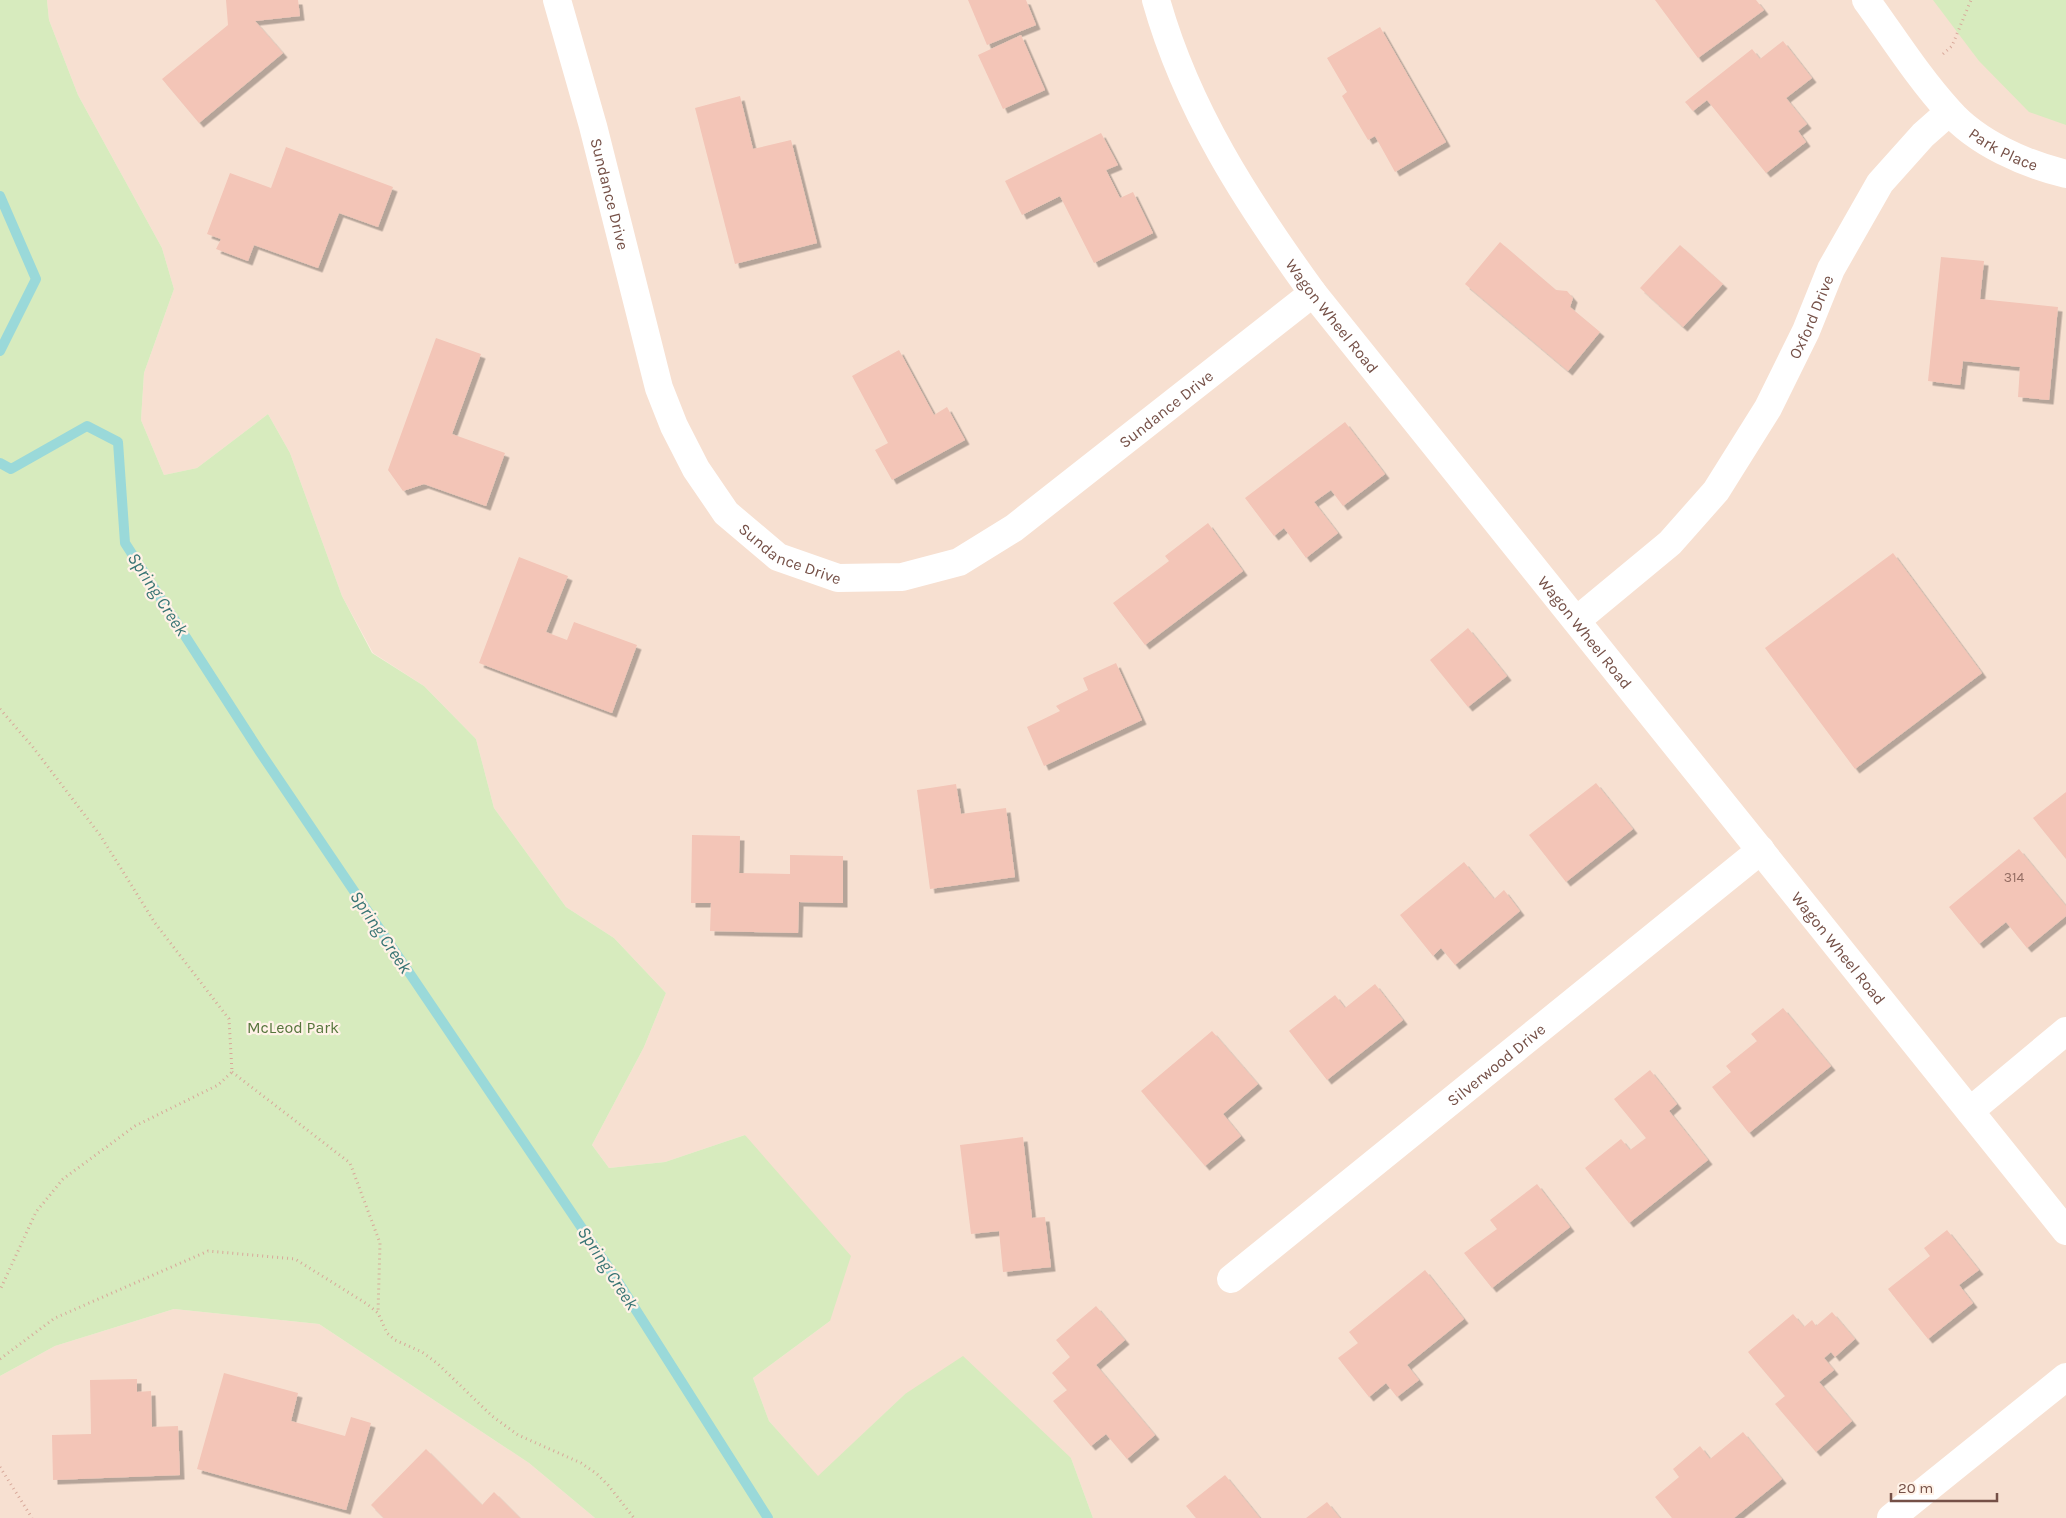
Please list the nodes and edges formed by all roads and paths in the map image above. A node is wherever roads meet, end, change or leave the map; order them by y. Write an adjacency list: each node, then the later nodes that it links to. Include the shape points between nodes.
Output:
1 (557, 0): 8 (street, Sundance Drive, via 593,126 659,388 674,426 696,469 726,513 778,557 838,578 902,577 959,562 1014,528)
2 (1156, 0): 8 (street, Wagon Wheel Road, via 1190,96 1210,137 1263,223)
3 (1866, 0): 5 (street)
4 (1971, 0): 5 (path, via 1952,46)
5 (1920, 74): 6 (street)
6 (1949, 112): 7 (street, Park Place, via 1974,133 2011,154); 9 (street, Oxford Drive, via 1923,135 1880,183 1832,269 1768,408 1716,491 1670,543)
7 (2066, 174)
8 (1313, 293): 9 (street, Wagon Wheel Road)
9 (1577, 620): 11 (street, Wagon Wheel Road)
10 (0, 709): 13 (path, via 100,835 155,922 229,1019)
11 (1761, 850): 14 (street, Wagon Wheel Road); 16 (street, Silverwood Drive)
12 (2066, 1032): 14 (street)
13 (232, 1072): 17 (path, via 218,1085 135,1126 63,1178 36,1212); 18 (path, via 350,1163 380,1243)
14 (1970, 1111): 15 (street, Wagon Wheel Road)
15 (2066, 1231)
16 (1231, 1279)
17 (0, 1290)
18 (378, 1314): 19 (path, via 295,1259 208,1251 55,1318); 23 (path, via 387,1334 438,1364 492,1416 518,1435 581,1463 597,1474)
19 (0, 1358)
20 (2066, 1377): 24 (street)
21 (0, 1466): 22 (path)
22 (32, 1518)
23 (634, 1518)
24 (1891, 1518)

